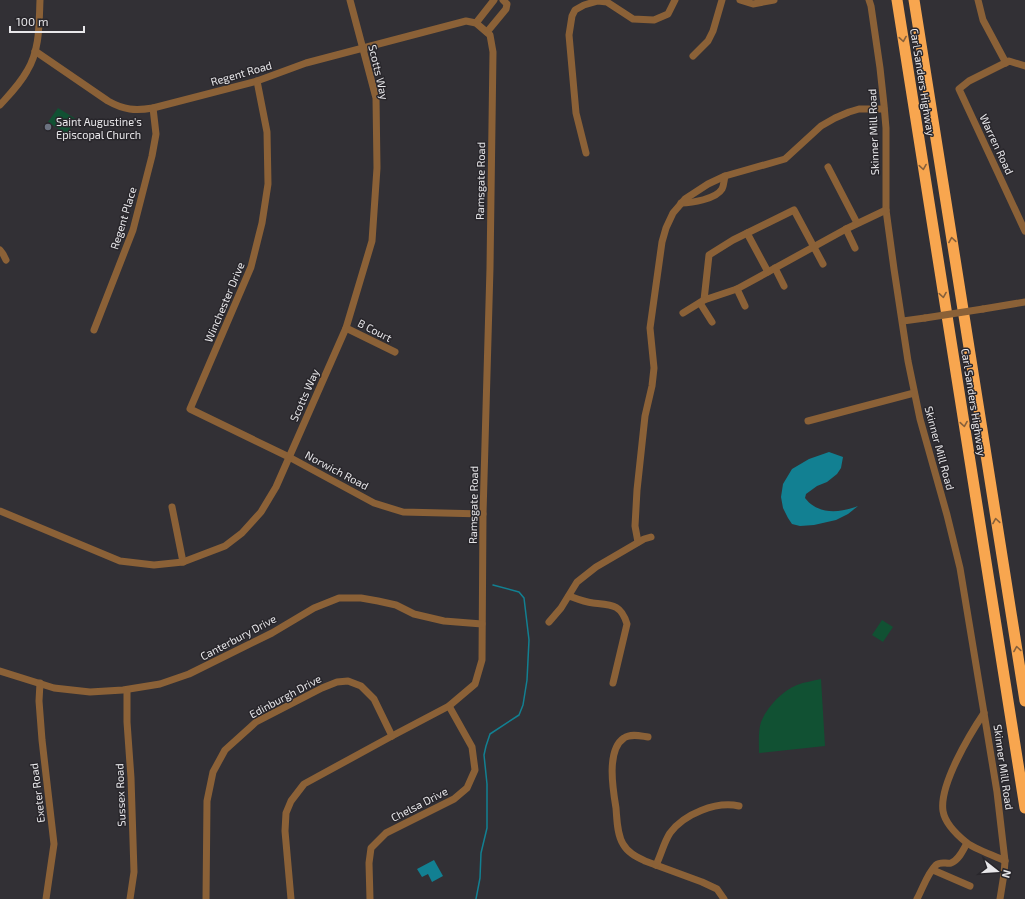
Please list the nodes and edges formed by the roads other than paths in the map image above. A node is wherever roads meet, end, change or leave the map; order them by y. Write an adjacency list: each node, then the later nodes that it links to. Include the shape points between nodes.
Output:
1 (40, 0): 16 (street)
2 (350, 0): 15 (street, Scotts Way)
3 (494, 0): 13 (street)
4 (503, 0): 14 (street, via 507,4 506,9)
5 (675, 0): 24 (street, via 668,14 654,20 633,19 607,2 598,1 575,10 570,23 570,49 578,125)
6 (722, 0): 17 (street, via 708,41)
7 (740, 0): 8 (street, via 753,4)
8 (774, 0)
9 (869, 0): 23 (street, Skinner Mill Road)
10 (897, 0): 74 (highway, Carl Sanders Highway, one-way to 74)
11 (914, 0): 68 (highway, Carl Sanders Highway, one-way to 11)
12 (978, 0): 18 (street, via 983,20)
13 (476, 23): 14 (street); 15 (street, Regent Road, via 466,21)
14 (487, 32): 57 (street, Ramsgate Road, via 490,35 493,52)
15 (362, 48): 20 (street, Regent Road, via 306,63); 48 (street, Scotts Way, via 376,98 377,168 372,241)
16 (35, 51): 21 (street, via 25,75); 22 (street, Regent Road, via 119,107 137,110)
17 (693, 56)
18 (1006, 63): 19 (street); 31 (street, Warren Road, via 968,81 959,89)
19 (1025, 66)
20 (257, 81): 22 (street, Regent Road); 52 (street, Winchester Drive, via 267,132 268,184 262,223 251,267)
21 (0, 106)
22 (153, 108): 49 (street, Regent Place, via 156,134 133,230)
23 (884, 109): 26 (street, via 859,109 849,112 821,126 785,159); 28 (street, Skinner Mill Road)
24 (586, 153)
25 (828, 167): 29 (street)
26 (725, 176): 27 (street, via 708,184); 27 (street, via 722,188 715,196)
27 (681, 203): 59 (street, via 666,228 662,242 650,328 654,368 645,416 637,490 635,526)
28 (886, 210): 29 (street); 46 (street, Skinner Mill Road)
29 (857, 223): 30 (street)
30 (846, 229): 33 (street); 34 (street)
31 (1025, 231)
32 (747, 233): 33 (street, via 794,210); 39 (street); 42 (street, via 709,255)
33 (814, 246): 37 (street); 38 (street)
34 (855, 248)
35 (0, 250): 36 (street)
36 (6, 260)
37 (823, 264)
38 (775, 268): 39 (street); 40 (street)
39 (768, 272): 41 (street)
40 (784, 286)
41 (737, 289): 42 (street); 44 (street)
42 (702, 301): 45 (street); 47 (street)
43 (1025, 302): 46 (street, bridge)
44 (745, 306)
45 (683, 313)
46 (903, 321): 51 (street, Skinner Mill Road)
47 (712, 322)
48 (346, 328): 50 (street, B Court); 54 (street, Scotts Way)
49 (94, 330)
50 (395, 352)
51 (914, 393): 53 (street); 70 (street, Skinner Mill Road, via 957,554)
52 (190, 409): 54 (street, Norwich Road)
53 (808, 421)
54 (289, 457): 57 (street, Norwich Road, via 374,503 403,512); 60 (street, Scotts Way, via 276,487 261,512 242,533 225,546)
55 (172, 507): 60 (street)
56 (0, 510): 60 (street, Scotts Way, via 120,561 154,565)
57 (483, 514): 63 (street, Ramsgate Road)
58 (651, 537): 59 (street)
59 (638, 542): 61 (street, via 596,567 577,582)
60 (183, 562)
61 (569, 596): 62 (street); 66 (street, via 613,605 625,617 628,624)
62 (549, 622)
63 (482, 624): 67 (street, Canterbury Drive, via 444,621 414,614 396,605 378,601 339,598 314,608 260,639 189,674 160,684); 69 (street, Ramsgate Road, via 482,660 475,684)
64 (0, 671): 65 (street, Canterbury Drive)
65 (40, 683): 67 (street, Canterbury Drive, via 54,688 90,692); 80 (street, Exeter Road, via 42,740 54,844)
66 (613, 683)
67 (127, 690): 81 (street, Sussex Road, via 134,872)
68 (1025, 701)
69 (449, 706): 71 (street, Ramsgate Road); 84 (street, Chelsa Drive, via 472,747 475,770 467,788 454,799 386,833 372,848 369,863)
70 (984, 713): 75 (street, via 972,731 948,780 944,795 943,811 947,822); 76 (street, Skinner Mill Road)
71 (392, 736): 82 (street, Edinburgh Drive, via 374,699 362,686 348,681 322,688 256,722 225,750 214,772 207,801); 83 (street, Ramsgate Road, via 304,784 291,802 286,813 285,831)
72 (648, 737): 77 (street, via 632,735 620,742 613,759 612,775 618,833 623,844 636,857)
73 (740, 806): 77 (street, via 726,805 681,820 669,835)
74 (1025, 808)
75 (967, 843): 76 (street); 78 (street, via 957,859 950,863 943,862)
76 (1005, 861): 87 (street, Skinner Mill Road)
77 (656, 865): 85 (street, via 702,882 717,890)
78 (933, 870): 79 (street); 86 (street)
79 (970, 886)
80 (46, 899)
81 (130, 899)
82 (206, 899)
83 (292, 899)
84 (370, 899)
85 (724, 899)
86 (917, 899)
87 (1000, 899)

